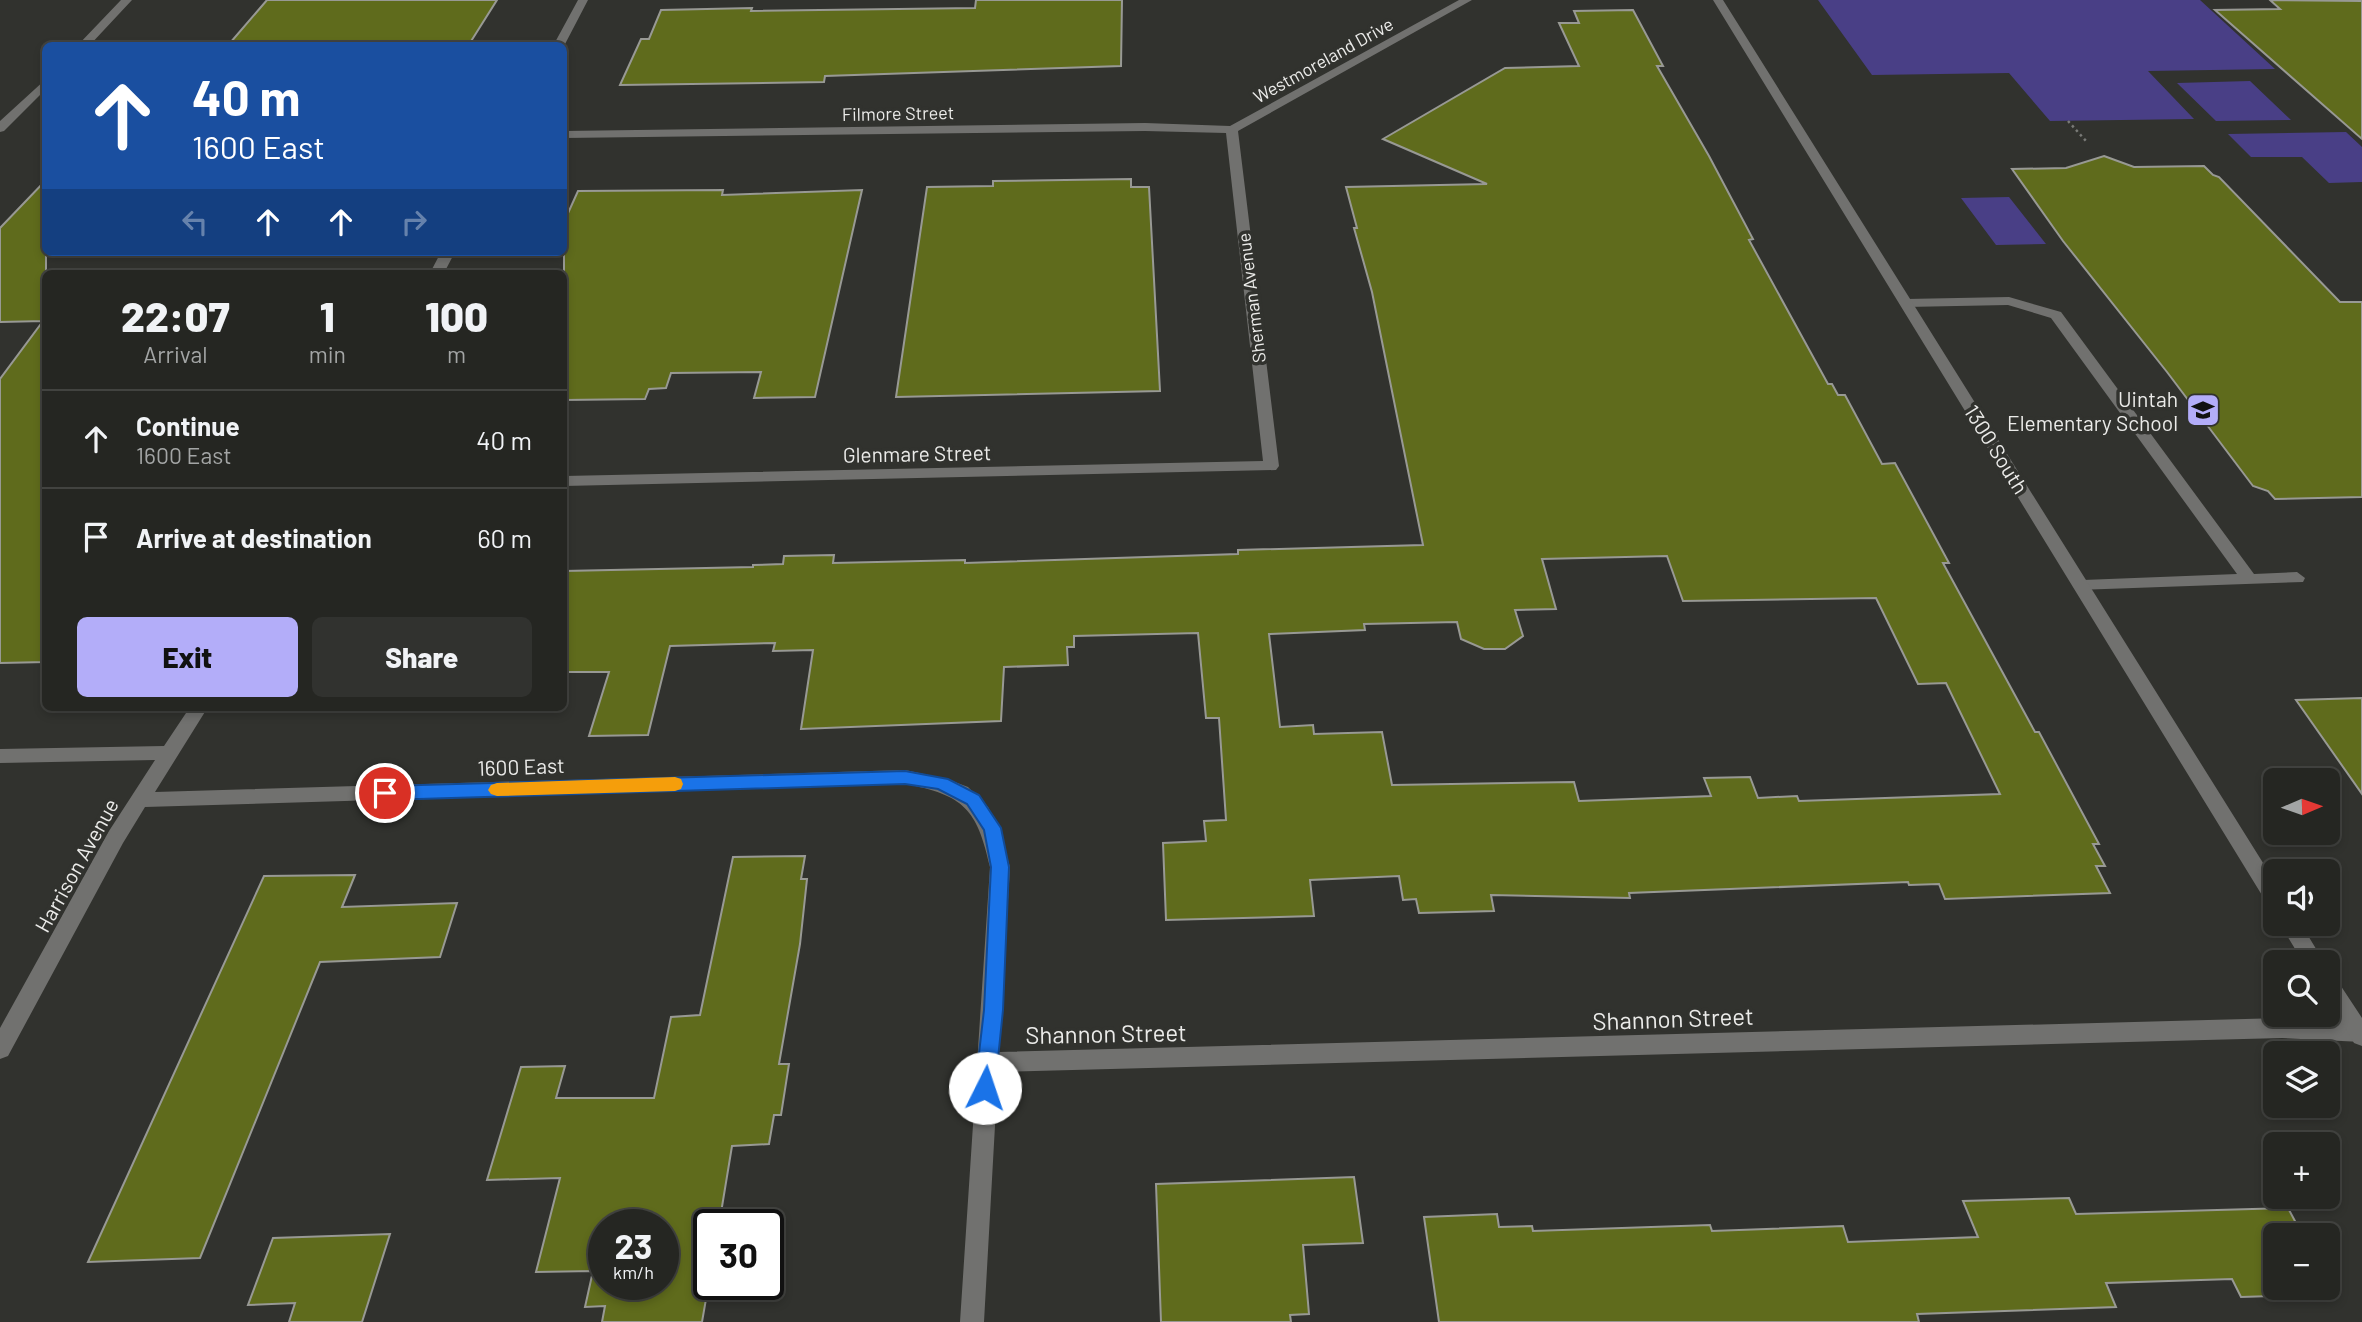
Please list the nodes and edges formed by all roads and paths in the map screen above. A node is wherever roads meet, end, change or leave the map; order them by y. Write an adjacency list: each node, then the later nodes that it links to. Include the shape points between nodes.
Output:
1 (127, 0): 5 (street)
2 (583, 0): 6 (street)
3 (1467, 0): 10 (street, Westmoreland Drive)
4 (1718, 0): 13 (street, 1300 South)
5 (86, 42)
6 (560, 42)
7 (42, 86): 9 (street)
8 (2068, 121): 12 (path)
9 (0, 128)
10 (1232, 130): 11 (street, Filmore Street, via 1132,127); 14 (street, Sherman Avenue)
11 (567, 134)
12 (2086, 141)
13 (1906, 303): 17 (street, via 2009,301 2056,315); 18 (street, 1300 South)
14 (1271, 466): 15 (street, Glenmare Street)
15 (567, 481)
16 (2297, 578): 17 (street)
17 (2250, 580): 18 (street)
18 (2083, 586): 23 (street, 1300 South)
19 (196, 711): 20 (street, Harrison Avenue)
20 (169, 752): 21 (street); 22 (street, Harrison Avenue)
21 (0, 756)
22 (138, 800): 26 (street, Harrison Avenue); 27 (street, 1600 East, via 905,777 942,783 973,800 992,828 1000,867)
23 (2263, 879)
24 (2340, 1002): 25 (street)
25 (2361, 1034): 27 (street, Shannon Street, via 2282,1028)
26 (0, 1049)
27 (987, 1062): 28 (street)
28 (972, 1322)

